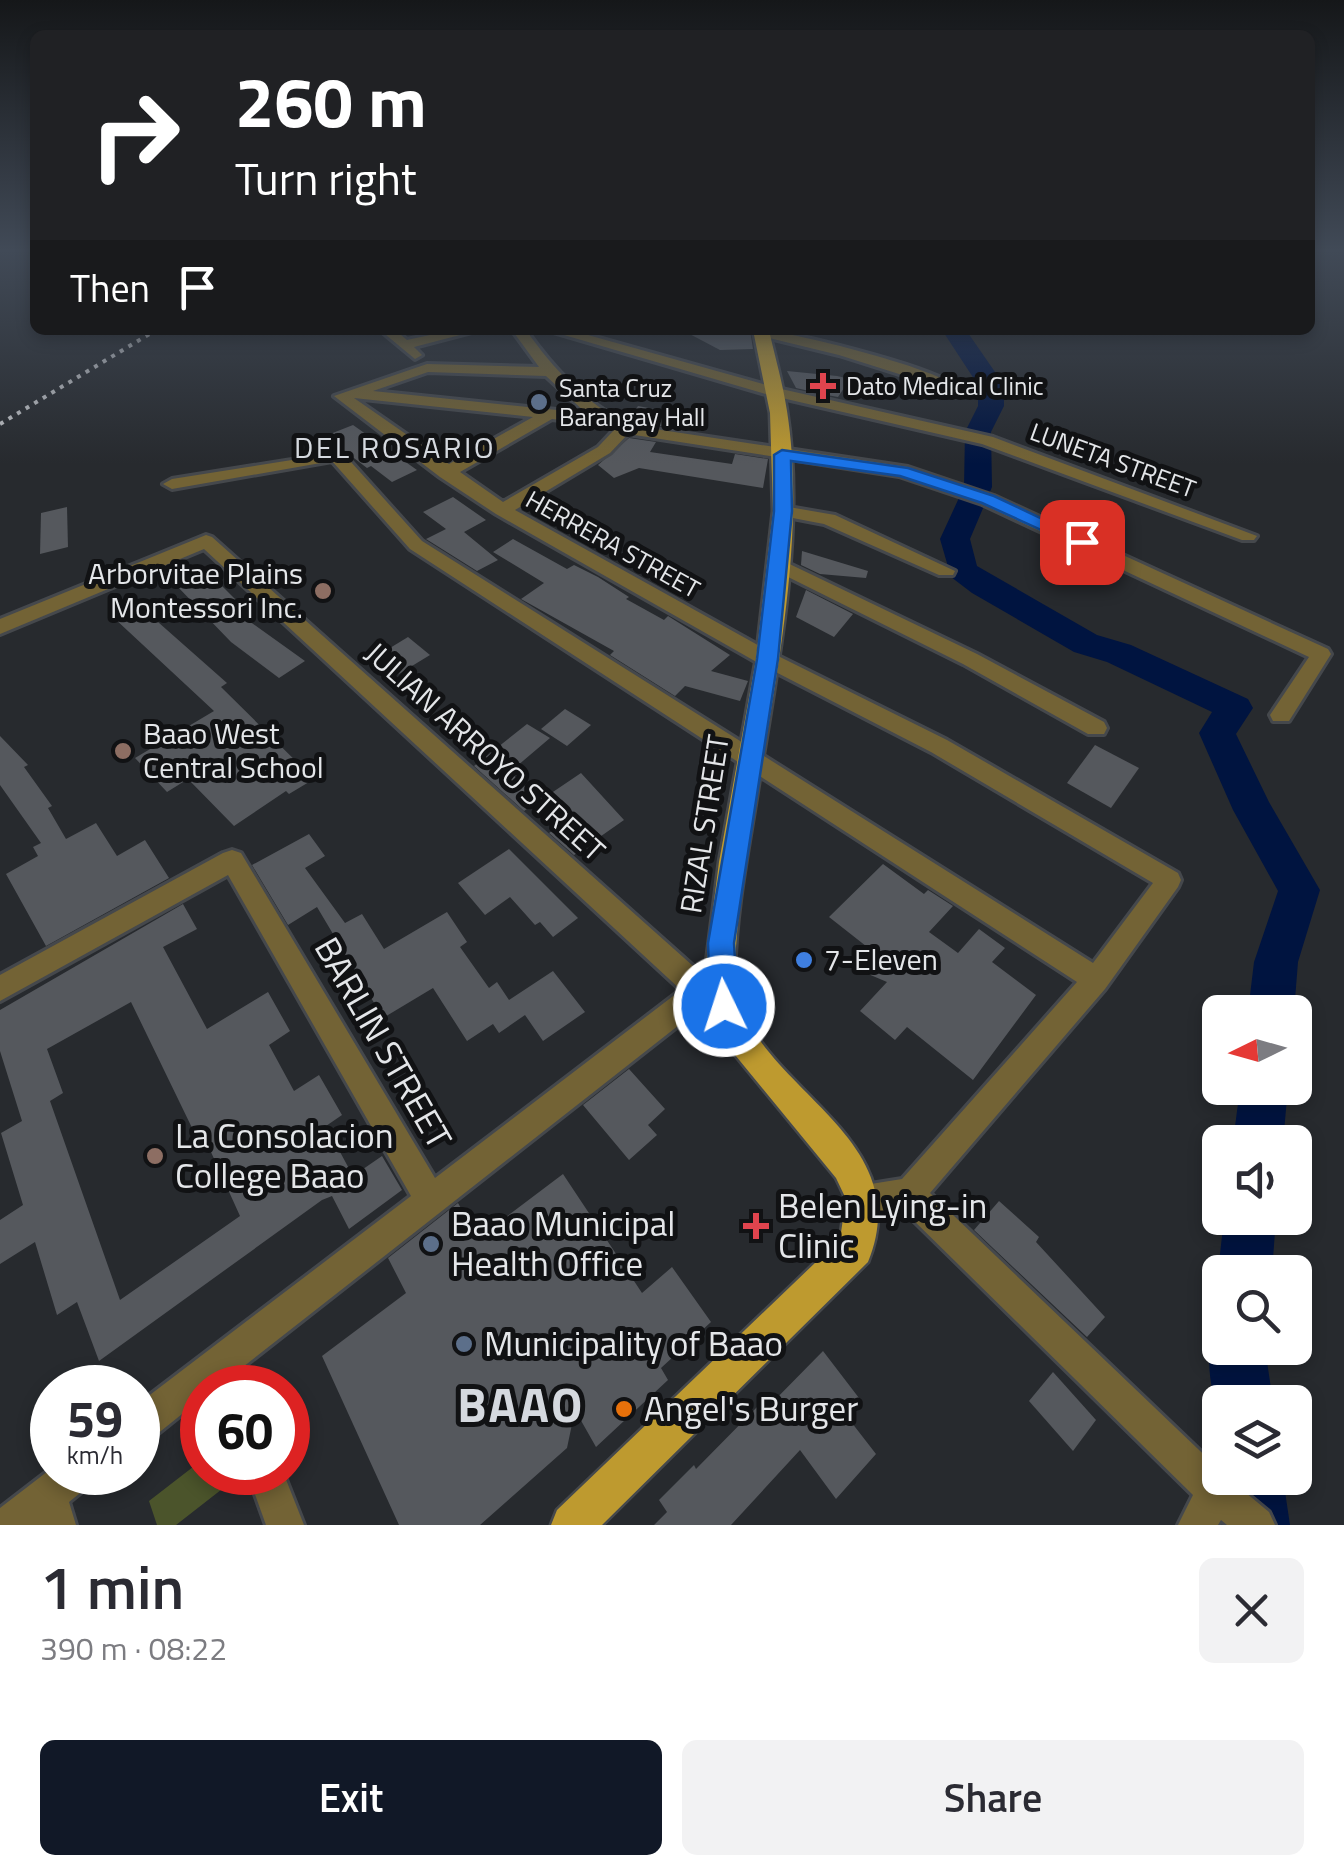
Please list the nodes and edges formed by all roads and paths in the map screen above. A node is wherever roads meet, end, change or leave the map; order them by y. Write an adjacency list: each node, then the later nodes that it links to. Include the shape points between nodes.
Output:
1 (393, 335): 7 (street)
2 (449, 335): 7 (street)
3 (523, 335): 9 (street)
4 (572, 335): 11 (street, LUNETA STREET)
5 (762, 335): 11 (main road, RIZAL STREET)
6 (777, 335): 10 (street)
7 (404, 345): 8 (street)
8 (428, 368): 9 (street); 12 (street)
9 (546, 372): 14 (street)
10 (942, 383)
11 (774, 392): 16 (main road, RIZAL STREET); 21 (street, LUNETA STREET, via 979,438)
12 (348, 394): 13 (street); 17 (street, HERRERA STREET)
13 (549, 414): 14 (street); 17 (street)
14 (604, 420): 15 (street)
15 (624, 429): 16 (street); 19 (street, via 604,450)
16 (782, 455): 20 (main road, RIZAL STREET); 26 (street, via 902,471 988,500 1322,654)
17 (446, 473): 19 (street, HERRERA STREET)
18 (172, 484): 28 (street, via 336,454 416,545)
19 (502, 510): 25 (street, HERRERA STREET)
20 (783, 511): 22 (main road, RIZAL STREET); 23 (street, via 829,519)
21 (1248, 536)
22 (777, 564): 25 (main road, RIZAL STREET); 27 (street)
23 (946, 571)
24 (4, 625): 31 (street, JULIAN ARROYO STREET, via 206,541)
25 (767, 659): 28 (main road, RIZAL STREET); 29 (street, HERRERA STREET, via 938,746 1168,880)
26 (1280, 715)
27 (1096, 728)
28 (751, 760): 29 (street); 31 (main road, RIZAL STREET)
29 (1096, 980): 32 (street)
30 (0, 989): 34 (street, BARLIN STREET, via 232,860)
31 (712, 998): 33 (main road, RIZAL STREET, via 767,1074 848,1166); 34 (street, BARLIN STREET)
32 (908, 1194): 33 (street); 36 (street)
33 (863, 1198): 42 (main road, via 855,1249)
34 (430, 1199): 35 (street)
35 (238, 1365)
36 (1202, 1478)
37 (274, 1495): 44 (street)
38 (1214, 1495): 45 (street)
39 (1219, 1495): 41 (street)
40 (61, 1498): 43 (street)
41 (1250, 1522)
42 (575, 1524)
43 (9, 1525)
44 (285, 1525)
45 (1197, 1525)

